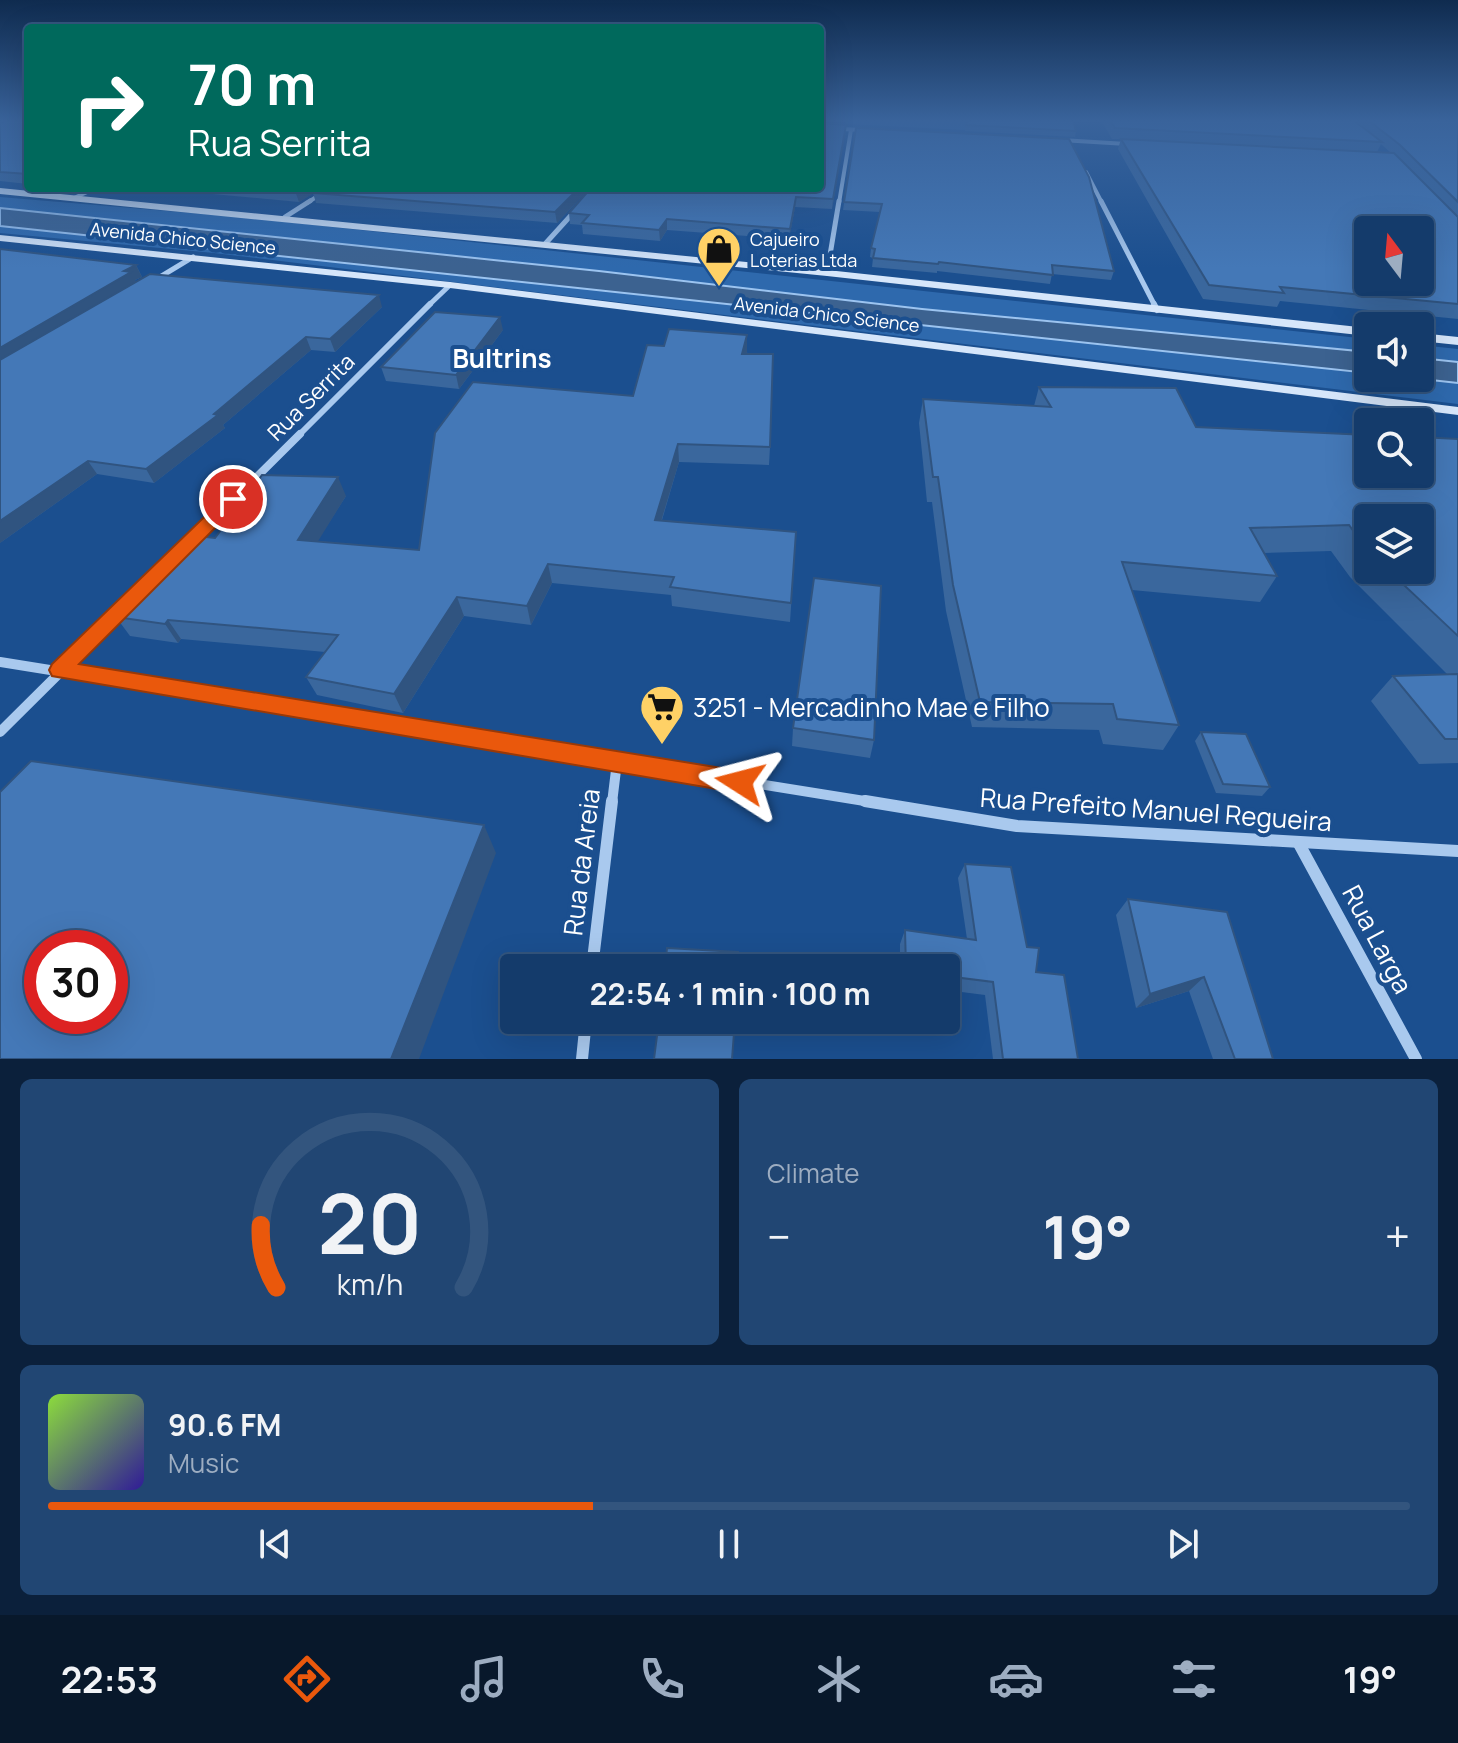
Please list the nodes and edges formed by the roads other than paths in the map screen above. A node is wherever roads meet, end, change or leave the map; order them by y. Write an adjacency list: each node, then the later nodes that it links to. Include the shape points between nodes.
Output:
1 (844, 169): 12 (street)
2 (1084, 169): 15 (street)
3 (0, 191): 6 (main road, Avenida Chico Science)
4 (87, 192): 6 (street)
5 (324, 192): 8 (street)
6 (74, 198): 8 (main road, Avenida Chico Science)
7 (575, 210): 10 (street)
8 (285, 217): 10 (main road, Avenida Chico Science)
9 (0, 238): 11 (main road, Avenida Chico Science)
10 (545, 244): 12 (main road, Avenida Chico Science)
11 (193, 257): 13 (main road, Avenida Chico Science); 14 (street)
12 (827, 273): 15 (main road, Avenida Chico Science)
13 (450, 285): 19 (main road, Avenida Chico Science); 21 (street, Rua Serrita)
14 (142, 288)
15 (1157, 310): 16 (main road, Avenida Chico Science)
16 (1354, 331)
17 (1434, 338): 18 (main road)
18 (1458, 341)
19 (1458, 411)
20 (0, 662): 21 (street, Rua Prefeito Manuel Regueira)
21 (60, 670): 22 (street, Rua Serrita); 23 (street, Rua Prefeito Manuel Regueira)
22 (0, 732)
23 (617, 762): 24 (street, Rua Prefeito Manuel Regueira, via 1017,826); 26 (street, Rua da Areia)
24 (1298, 842): 25 (street, Rua Prefeito Manuel Regueira); 29 (street, Rua Larga)
25 (1458, 851)
26 (594, 954)
27 (585, 1034): 28 (street)
28 (582, 1059)
29 (1416, 1059)

